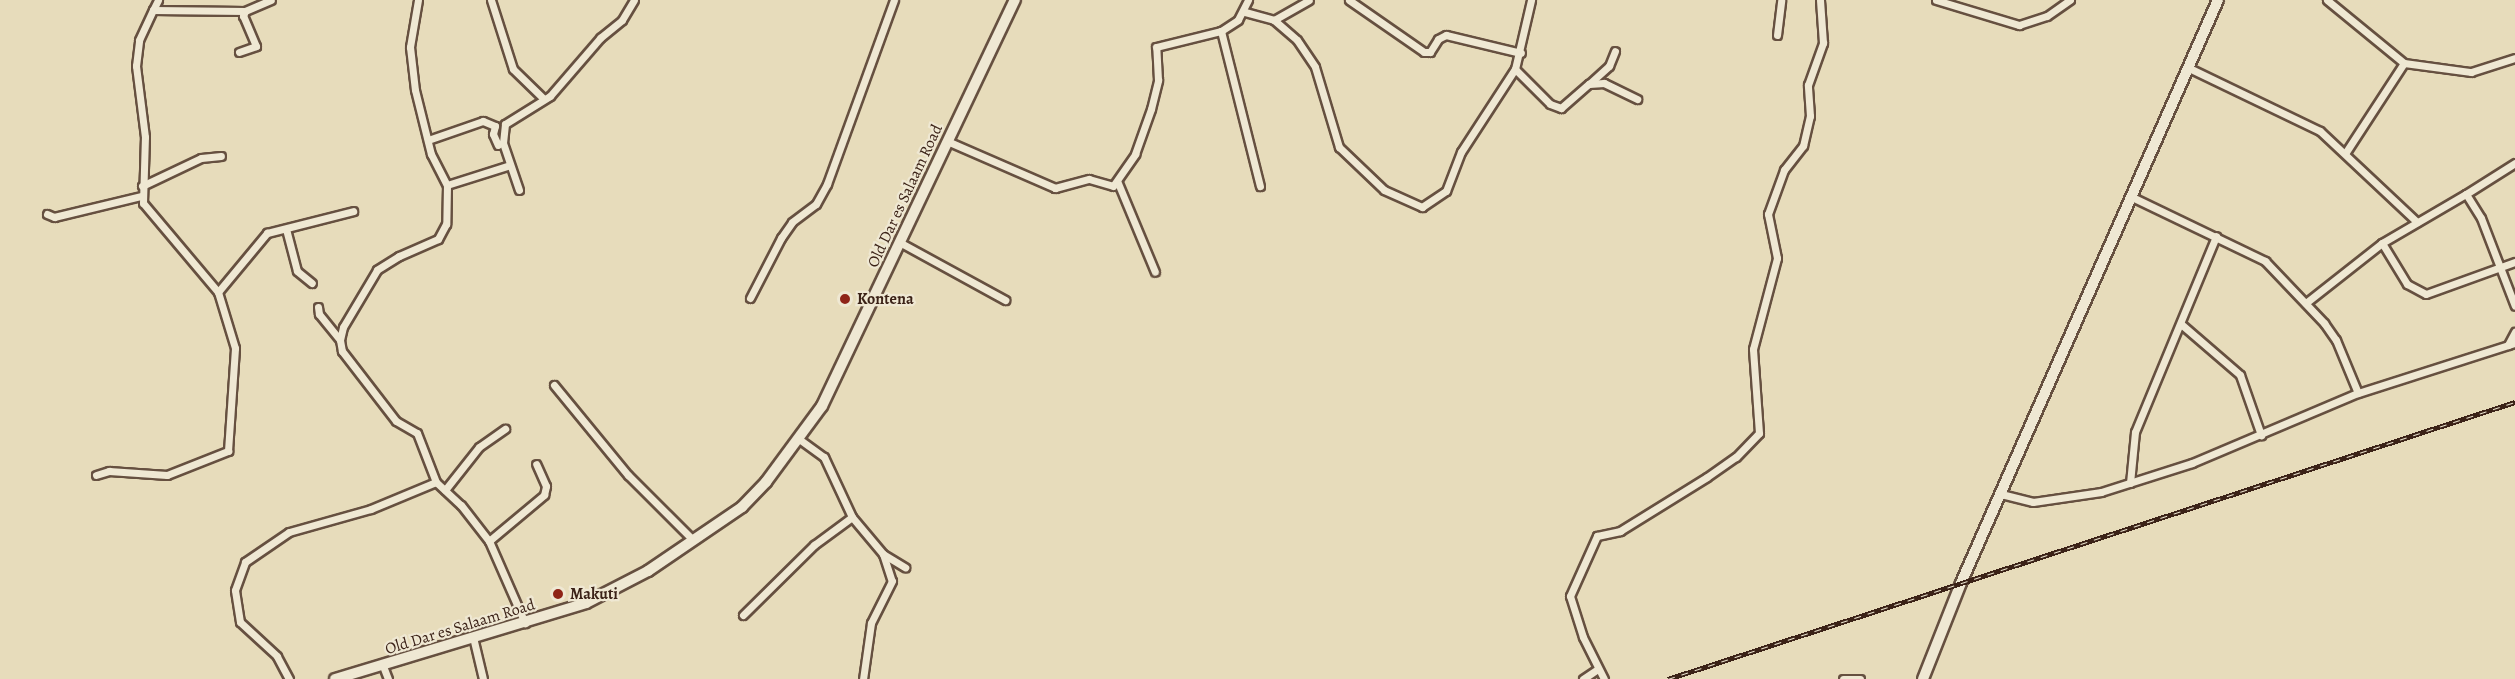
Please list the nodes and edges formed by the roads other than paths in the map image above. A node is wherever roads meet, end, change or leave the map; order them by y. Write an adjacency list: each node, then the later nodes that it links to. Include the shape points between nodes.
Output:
1 (158, 0): 18 (street)
2 (271, 0): 19 (street)
3 (418, 0): 34 (street, via 410,47 415,90)
4 (491, 0): 32 (street, via 513,69)
5 (634, 0): 32 (street, via 622,20)
6 (894, 0): 61 (street, via 827,184 816,204 792,222 781,238)
7 (1015, 0): 35 (street, Old Dar es Salaam Road)
8 (1248, 0): 20 (street)
9 (1309, 0): 21 (street)
10 (1349, 0): 26 (street, via 1425,52 1430,52 1438,39 1446,35)
11 (1531, 0): 26 (street)
12 (1781, 0): 23 (street)
13 (1820, 0): 90 (street, via 1823,43 1808,85 1810,116 1803,146 1784,170 1768,214 1777,258 1753,349 1759,434 1736,457 1707,477 1620,531 1597,536 1570,596)
14 (1936, 0): 15 (street, via 2019,25 2047,16)
15 (2070, 0)
16 (2218, 0): 29 (street)
17 (2327, 0): 28 (street)
18 (153, 10): 19 (street); 43 (street, via 139,40 136,66 145,137)
19 (245, 11): 25 (street, via 243,16 256,46)
20 (1245, 12): 21 (street); 22 (street)
21 (1274, 20): 30 (street, via 1297,40 1315,67 1339,147 1384,190 1413,206 1422,207 1446,191 1461,152)
22 (1221, 31): 41 (street, via 1156,47 1158,80 1151,110 1135,154); 44 (street)
23 (1777, 35)
24 (1615, 51): 31 (street, via 1608,66)
25 (239, 52)
26 (1521, 53): 30 (street)
27 (2515, 58): 28 (street, via 2471,72)
28 (2404, 63): 37 (street)
29 (2189, 68): 37 (street, via 2320,131); 48 (street)
30 (1515, 69): 31 (street, via 1550,104 1561,108)
31 (1590, 84): 33 (street, via 1604,83)
32 (544, 99): 40 (street, via 502,130)
33 (1637, 99)
34 (428, 140): 36 (street, via 483,121 495,126 493,134); 42 (street)
35 (947, 141): 41 (street, via 1055,188 1082,180 1109,187); 54 (street, Old Dar es Salaam Road)
36 (498, 145)
37 (2346, 152): 51 (street)
38 (221, 156): 43 (street, via 201,158)
39 (2515, 163): 46 (street)
40 (510, 165): 42 (street, via 478,178); 45 (street)
41 (1118, 183): 58 (street)
42 (447, 184): 68 (street, via 446,224 438,239 377,270 343,327)
43 (142, 186): 47 (street)
44 (1260, 186)
45 (519, 190)
46 (2466, 194): 51 (street); 57 (street)
47 (141, 196): 50 (street, via 54,217); 60 (street, via 148,212)
48 (2132, 197): 53 (street); 80 (street)
49 (352, 212): 52 (street)
50 (47, 214)
51 (2416, 222): 55 (street)
52 (286, 229): 59 (street, via 297,272); 60 (street, via 267,233 256,242)
53 (2216, 236): 63 (street, via 2265,261); 66 (street)
54 (901, 243): 62 (street); 74 (street, Old Dar es Salaam Road, via 822,406)
55 (2382, 243): 57 (street, via 2407,284 2426,294); 63 (street)
56 (2515, 262): 57 (street)
57 (2502, 268): 64 (street)
58 (1155, 272)
59 (312, 283)
60 (218, 292): 76 (street, via 235,348 228,451 167,476 118,471)
61 (750, 298)
62 (1005, 300)
63 (2307, 302): 71 (street, via 2336,340)
64 (2515, 306)
65 (318, 307): 68 (street, via 319,314)
66 (2181, 324): 73 (street, via 2240,375); 78 (street, via 2135,432)
67 (2515, 332): 69 (street)
68 (340, 340): 77 (street, via 342,351 396,421 411,426 417,433)
69 (2512, 344): 71 (street)
70 (554, 385): 82 (street, via 628,475)
71 (2358, 393): 73 (street)
72 (505, 429): 79 (street, via 479,447)
73 (2261, 435): 78 (street)
74 (799, 439): 81 (street, via 824,458); 82 (street, Old Dar es Salaam Road, via 742,507)
75 (536, 464): 83 (street, via 546,486 544,495)
76 (96, 475)
77 (436, 482): 79 (street); 91 (street, via 371,508 289,532 245,562 235,590 240,622 278,656)
78 (2130, 483): 80 (street, via 2061,501 2034,502)
79 (445, 490): 83 (street)
80 (2001, 494): 100 (street)
81 (852, 517): 84 (street); 86 (street, via 814,545)
82 (693, 540): 87 (street, Old Dar es Salaam Road, via 648,572 605,594)
83 (489, 541): 87 (street)
84 (883, 554): 85 (street); 95 (street, via 892,581 871,624)
85 (905, 567)
86 (743, 615)
87 (525, 623): 88 (street, Old Dar es Salaam Road)
88 (473, 637): 89 (street, Old Dar es Salaam Road); 94 (street)
89 (382, 666): 92 (street, Old Dar es Salaam Road); 93 (street)
90 (1598, 669): 96 (street); 97 (street)
91 (289, 679)
92 (335, 679)
93 (388, 679)
94 (483, 679)
95 (863, 679)
96 (1583, 679)
97 (1604, 679)
98 (1843, 679): 99 (street)
99 (1860, 679)
100 (1923, 679)

